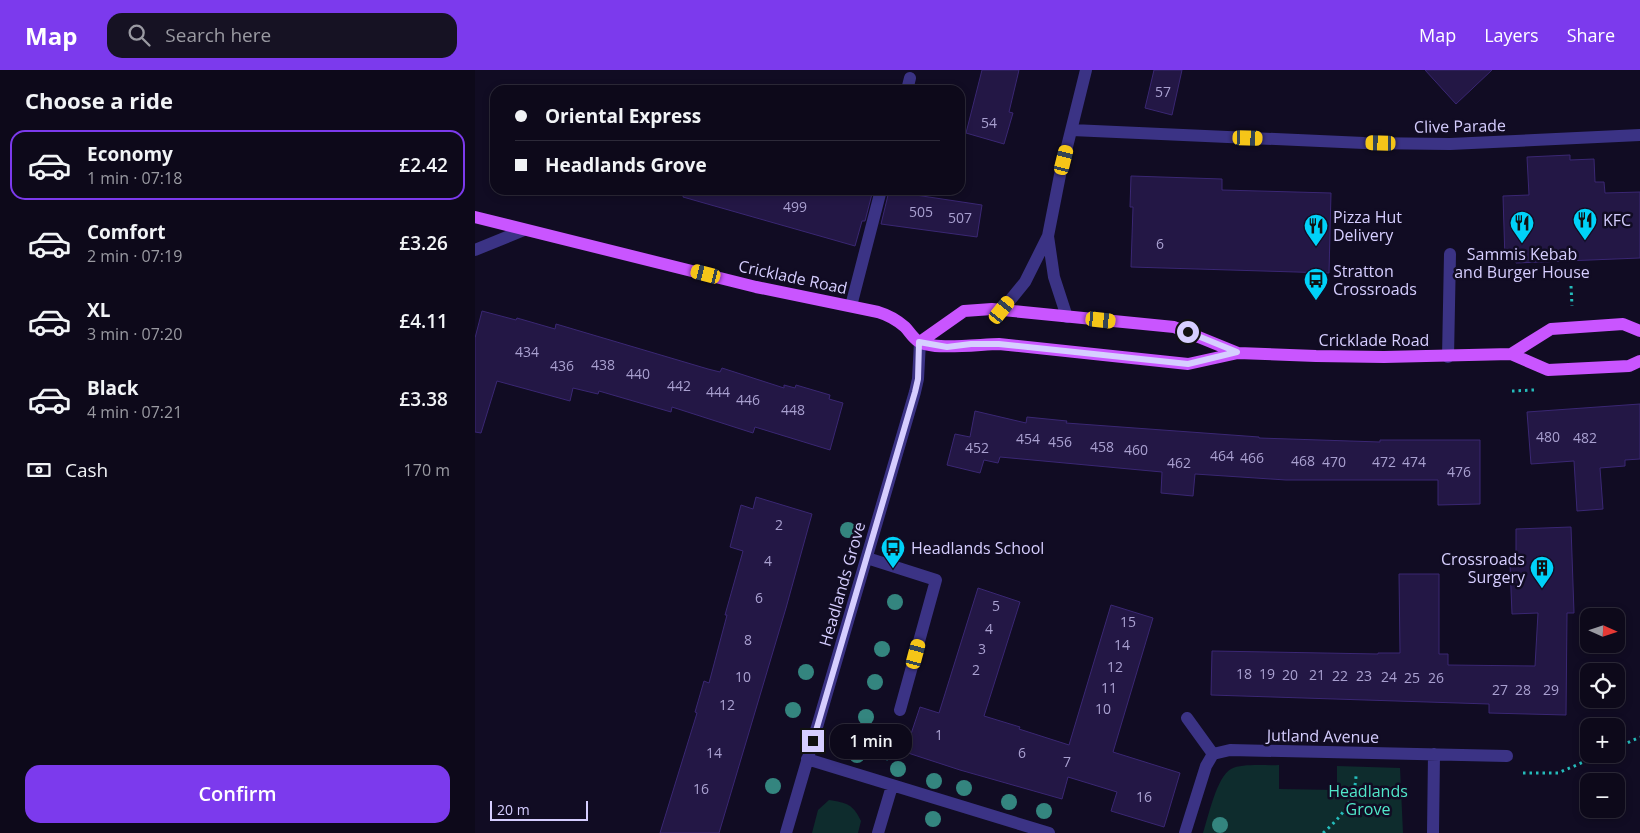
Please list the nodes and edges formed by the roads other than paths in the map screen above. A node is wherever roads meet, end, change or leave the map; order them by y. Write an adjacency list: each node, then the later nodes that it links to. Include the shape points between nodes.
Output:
1 (1086, 70): 2 (street)
2 (1071, 130): 3 (street, Clive Parade, via 1450,144); 7 (street)
3 (1640, 135)
4 (880, 195): 10 (street)
5 (475, 217): 6 (main road, Cricklade Road)
6 (524, 230): 8 (street); 10 (main road, Cricklade Road, via 771,290)
7 (1048, 236): 11 (street, via 1025,282); 12 (street, via 1054,277)
8 (475, 250)
9 (1450, 254): 17 (street)
10 (851, 306): 14 (main road, Cricklade Road, via 888,315)
11 (1002, 310): 12 (main road, Cricklade Road); 14 (main road, Cricklade Road, via 964,311)
12 (1067, 317): 15 (main road, Cricklade Road, via 1174,327)
13 (1640, 331): 16 (main road, Cricklade Road, via 1623,324 1551,329)
14 (919, 342): 15 (main road, Cricklade Road, via 947,347 999,344 1188,364); 19 (street, Headlands Grove, via 915,392)
15 (1237, 352): 17 (main road, Cricklade Road)
16 (1511, 354): 17 (main road, Cricklade Road); 18 (main road, Cricklade Road, via 1548,370 1629,366)
17 (1448, 357)
18 (1640, 361)
19 (867, 558): 20 (street, via 936,580); 25 (street, Headlands Grove)
20 (900, 710)
21 (1187, 718): 22 (street)
22 (1213, 754): 23 (street, Jutland Avenue, via 1230,750); 31 (street, via 1206,766)
23 (1433, 754): 24 (street, Jutland Avenue); 27 (street)
24 (1507, 756)
25 (807, 760): 26 (street); 28 (street, Headlands Grove)
26 (886, 784): 29 (street); 30 (street)
27 (1433, 829)
28 (785, 833)
29 (878, 833)
30 (1049, 833)
31 (1185, 833)

